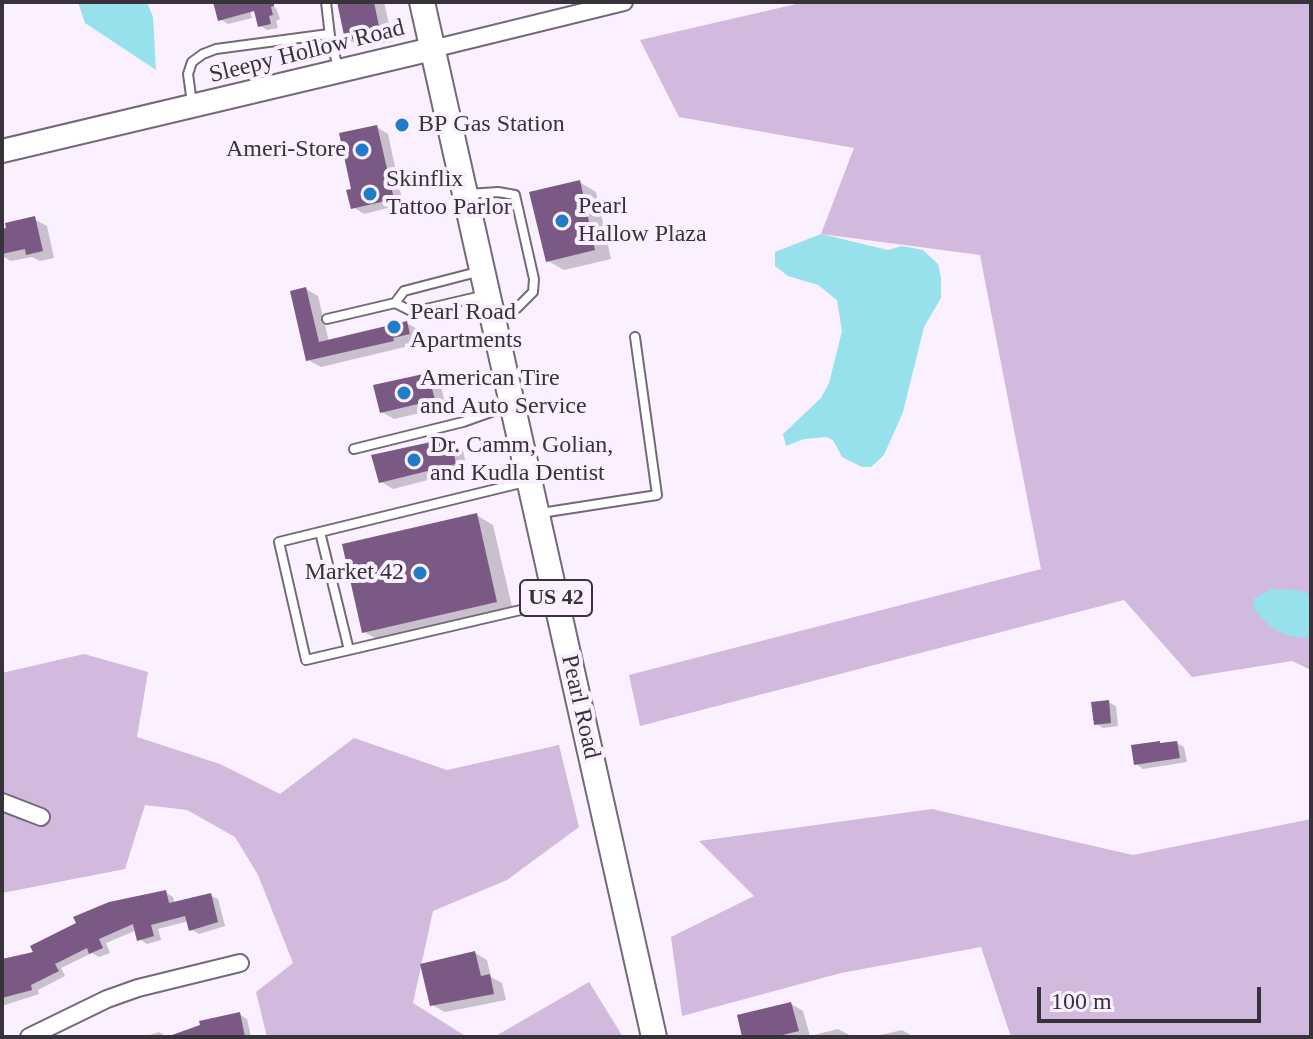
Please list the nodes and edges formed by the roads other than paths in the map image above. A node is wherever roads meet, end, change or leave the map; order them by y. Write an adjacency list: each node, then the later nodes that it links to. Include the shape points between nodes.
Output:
1 (326, 2): 4 (lane)
2 (422, 2): 5 (main road, Pearl Road / US 42)
3 (624, 2): 5 (street, Sleepy Hollow Road)
4 (329, 34): 6 (lane); 7 (lane, via 203,54 188,74)
5 (432, 49): 6 (street, Sleepy Hollow Road); 9 (main road, Pearl Road / US 42)
6 (339, 71): 7 (street, Sleepy Hollow Road)
7 (193, 106): 8 (street, Sleepy Hollow Road)
8 (2, 151)
9 (465, 194): 10 (main road, Pearl Road / US 42); 12 (lane, via 515,195 531,265 533,292 517,308)
10 (482, 270): 11 (lane, via 404,291); 12 (main road, Pearl Road / US 42)
11 (395, 303): 12 (lane, via 413,312); 13 (lane)
12 (490, 307): 15 (main road, Pearl Road / US 42)
13 (327, 319)
14 (635, 337): 18 (lane, via 657,495)
15 (512, 404): 16 (lane); 17 (main road, Pearl Road / US 42)
16 (354, 449)
17 (529, 481): 18 (main road, Pearl Road / US 42); 19 (lane)
18 (537, 514): 20 (main road, Pearl Road / US 42)
19 (320, 532): 21 (lane); 21 (lane, via 279,542 306,660)
20 (556, 601): 21 (lane); 26 (main road, Pearl Road / US 42)
21 (349, 650)
22 (2, 802): 23 (street)
23 (41, 817)
24 (240, 963): 25 (street, via 128,992)
25 (29, 1037)
26 (654, 1037)

